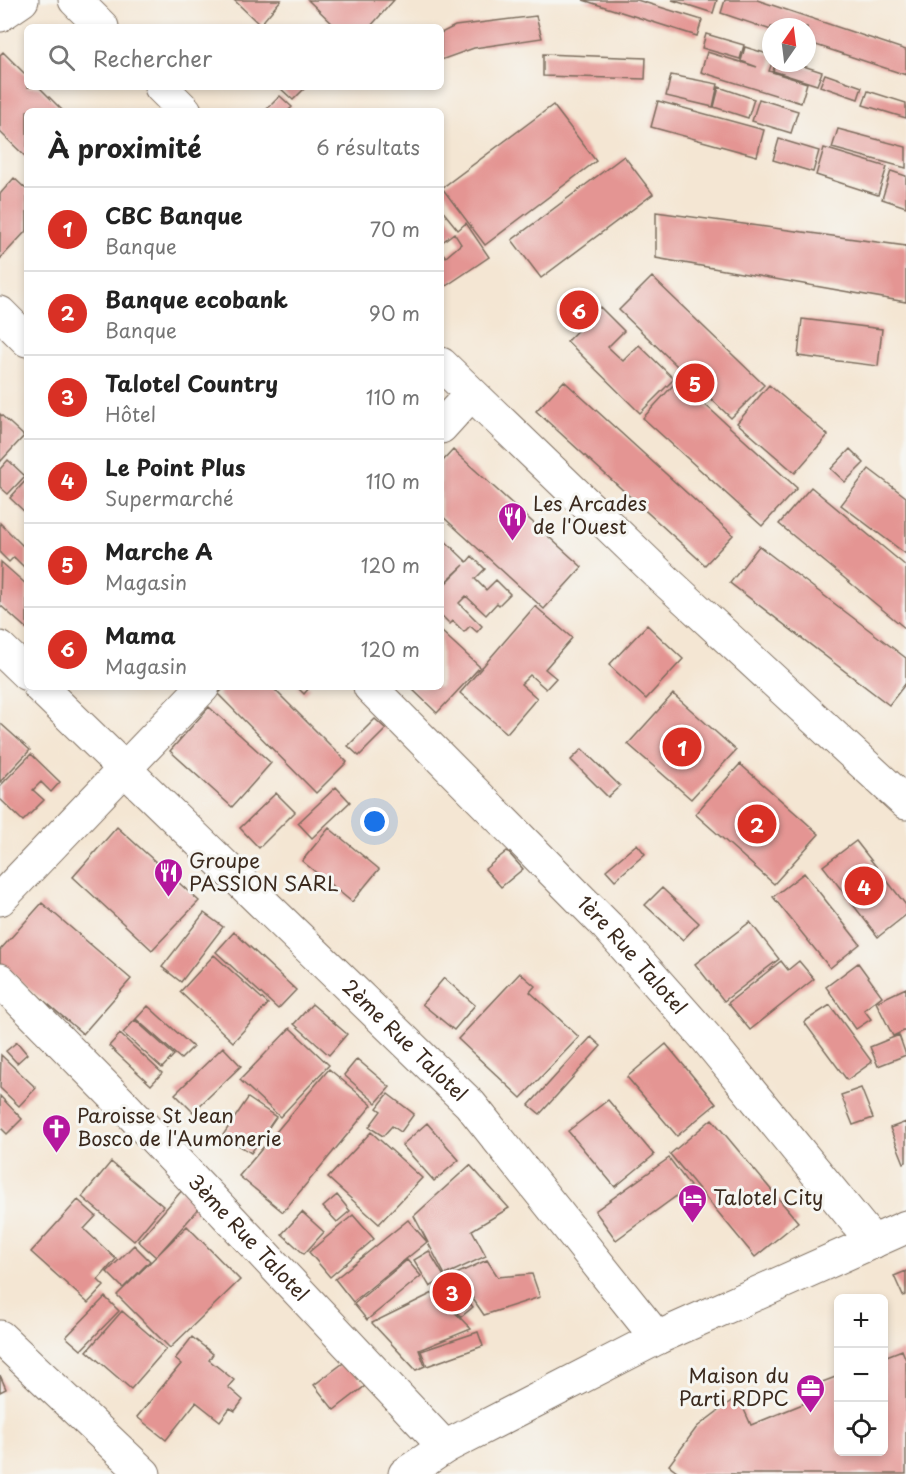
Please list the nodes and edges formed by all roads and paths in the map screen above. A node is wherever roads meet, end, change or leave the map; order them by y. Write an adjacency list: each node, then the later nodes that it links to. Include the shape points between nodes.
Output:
1 (22, 0): 3 (main road)
2 (75, 0): 4 (main road)
3 (0, 15)
4 (99, 24)
5 (164, 90): 6 (main road)
6 (182, 108)
7 (0, 313): 8 (main road)
8 (24, 337)
9 (444, 367): 10 (main road)
10 (471, 394): 11 (main road); 18 (main road)
11 (444, 424)
12 (0, 648): 13 (main road)
13 (24, 671)
14 (43, 690): 17 (main road, 2ème Rue Talotel)
15 (200, 690): 17 (main road)
16 (373, 690): 22 (main road, 1ère Rue Talotel, via 607,926)
17 (125, 769): 19 (main road); 24 (main road, 2ème Rue Talotel, via 470,1104)
18 (906, 802)
19 (0, 899)
20 (0, 980): 25 (main road, 3ème Rue Talotel)
21 (906, 1227): 22 (main road)
22 (873, 1242): 24 (main road)
23 (0, 1337): 26 (main road)
24 (657, 1338): 25 (main road)
25 (445, 1447): 27 (main road)
26 (143, 1474)
27 (405, 1474)

